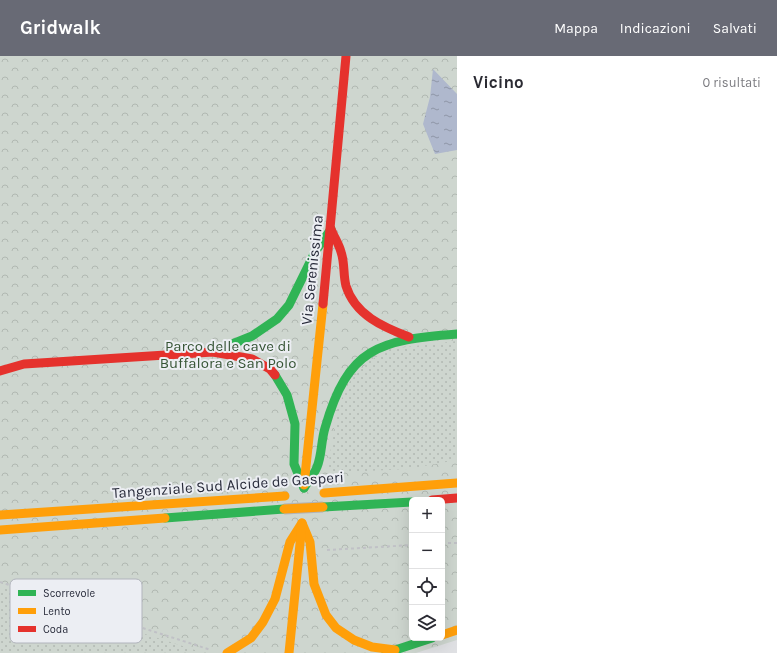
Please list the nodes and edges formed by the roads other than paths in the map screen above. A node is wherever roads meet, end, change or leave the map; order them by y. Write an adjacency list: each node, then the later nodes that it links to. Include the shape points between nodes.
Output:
1 (346, 56): 2 (main road, Via Serenissima)
2 (331, 229): 4 (main road, via 342,253 347,286 355,303 367,317 382,327); 5 (main road, via 315,253 284,312 262,331 240,343); 10 (main road, Via Serenissima)
3 (457, 334): 4 (main road)
4 (410, 337): 10 (main road, via 378,346 359,359 345,375 331,404 318,465)
5 (214, 352): 6 (main road, via 24,364); 10 (main road, via 252,359 270,369 280,381 295,424 294,464)
6 (0, 371)
7 (457, 477): 9 (main road)
8 (457, 483): 9 (main road, Tangenziale Sud Alcide de Gasperi)
9 (433, 485): 10 (main road, Tangenziale Sud Alcide de Gasperi)
10 (304, 495): 15 (main road, Tangenziale Sud Alcide de Gasperi); 20 (main road, Via Serenissima)
11 (131, 497): 15 (main road)
12 (457, 498): 13 (main road)
13 (445, 499)
14 (409, 502): 16 (main road, Tangenziale Sud Alcide de Gasperi)
15 (162, 504): 18 (main road, Tangenziale Sud Alcide de Gasperi)
16 (372, 505): 17 (main road); 19 (main road, Tangenziale Sud Alcide de Gasperi, bridge)
17 (409, 510)
18 (0, 515)
19 (145, 520): 21 (main road, Tangenziale Sud Alcide de Gasperi); 22 (main road)
20 (302, 523): 26 (main road, via 312,550 314,584 326,615 336,628 354,640 372,647); 27 (main road, via 290,542 276,599 263,622 251,638); 28 (main road, Via Serenissima)
21 (0, 530)
22 (115, 531)
23 (457, 630): 24 (main road)
24 (445, 634)
25 (423, 641): 26 (main road)
26 (395, 650): 29 (main road)
27 (227, 653)
28 (289, 653)
29 (386, 653)

